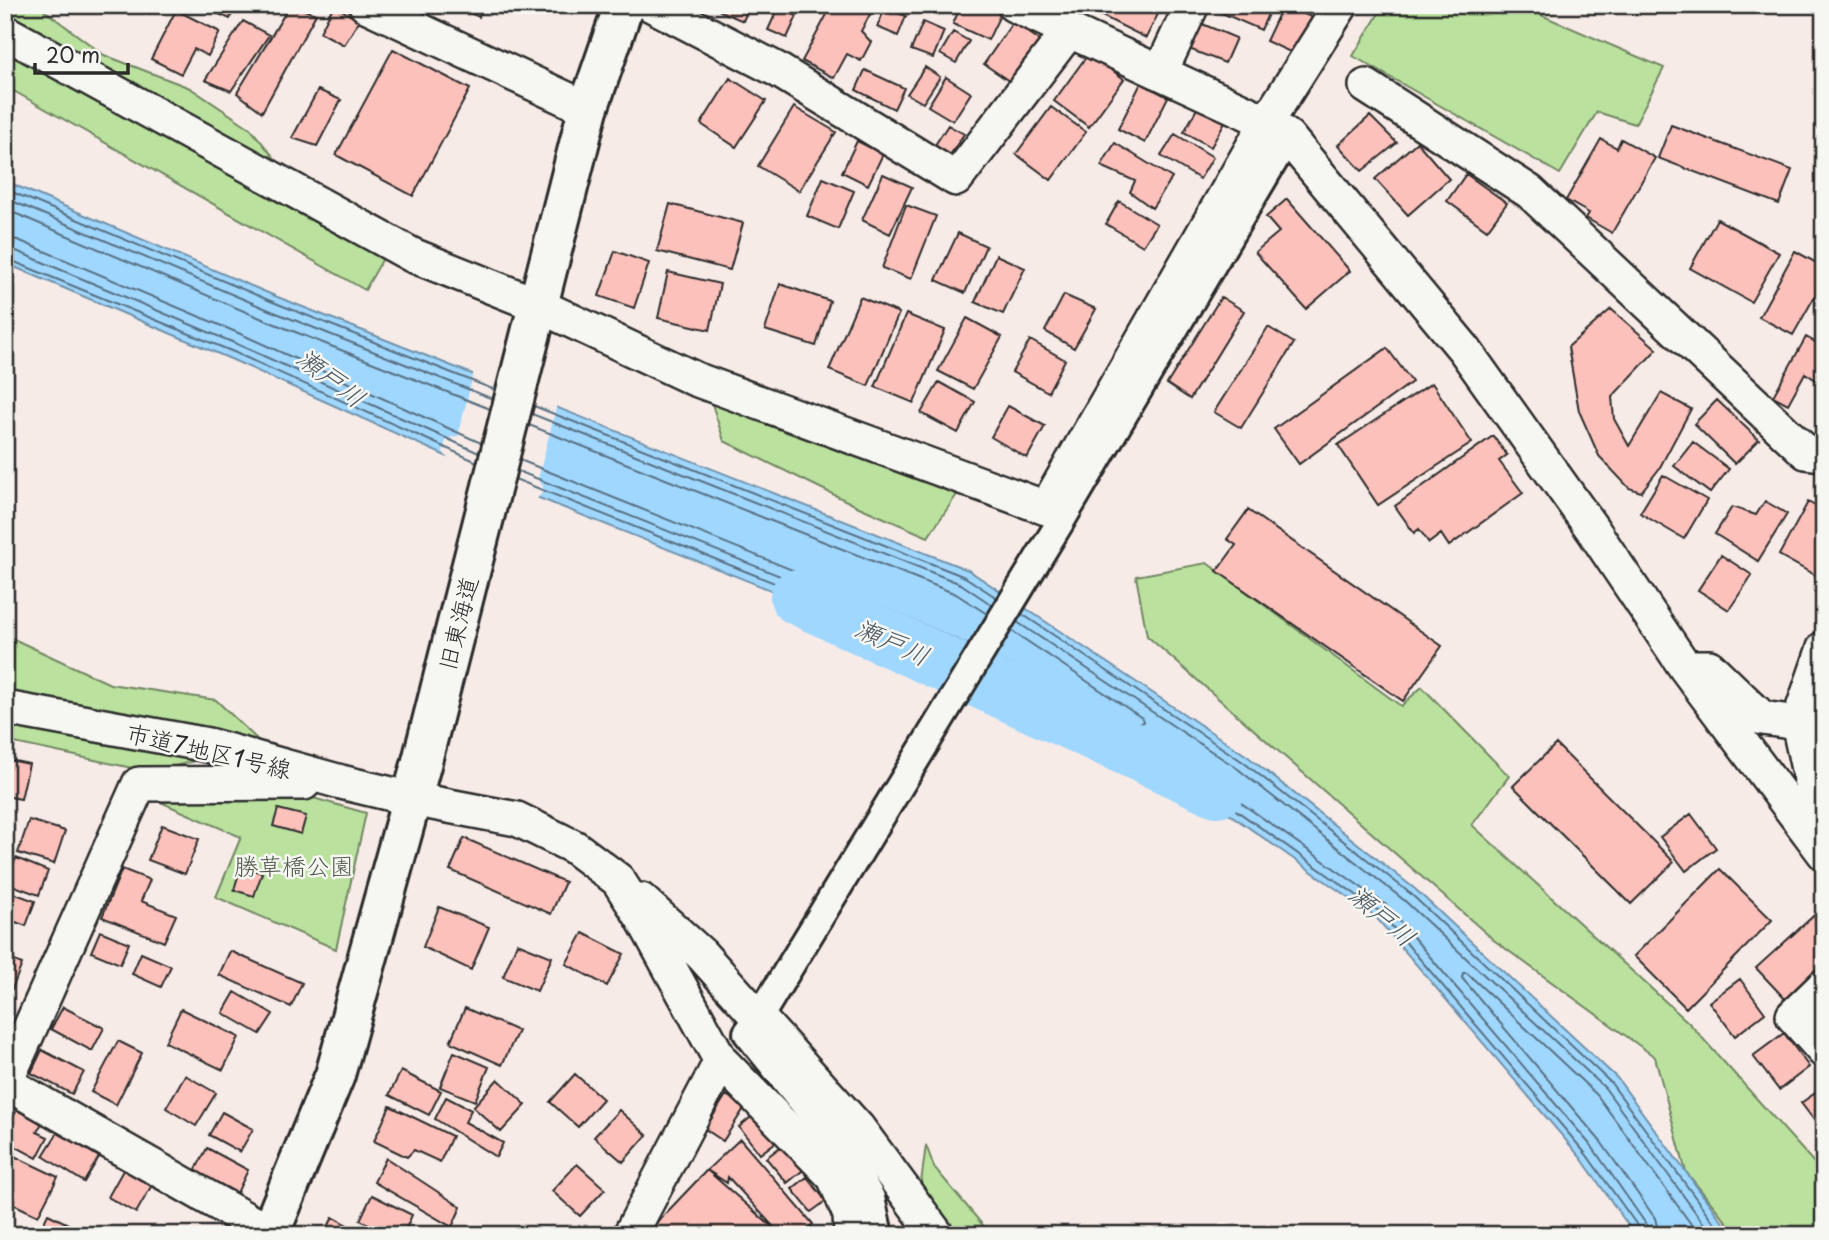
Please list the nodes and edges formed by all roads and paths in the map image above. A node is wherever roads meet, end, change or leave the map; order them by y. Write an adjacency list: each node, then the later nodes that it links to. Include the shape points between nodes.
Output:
1 (366, 5): 11 (street)
2 (624, 5): 11 (street, 旧東海道)
3 (652, 5): 7 (street, via 776,69 956,179)
4 (1192, 5): 9 (street)
5 (1342, 5): 12 (street)
6 (1021, 7): 7 (street)
7 (1069, 31): 9 (street)
8 (5, 32): 13 (street)
9 (1160, 73): 12 (street)
10 (1366, 86): 14 (street, via 1530,192 1806,452)
11 (588, 109): 13 (street, 旧東海道)
12 (1278, 130): 13 (street, via 1046,508); 16 (street, via 1464,349); 24 (street, via 1061,521)
13 (535, 322): 20 (street, 旧東海道)
14 (1824, 454)
15 (1824, 648): 18 (street)
16 (1685, 667): 18 (street, via 1709,667 1762,718); 21 (street)
17 (5, 708): 19 (street, 市道7地区1号線, via 208,745)
18 (1798, 723): 21 (street)
19 (341, 782): 20 (street, 市道7地区1号線); 27 (street, via 139,784)
20 (416, 782): 22 (street, 市道7地区1号線, via 517,819 575,847); 28 (street, 旧東海道, via 335,1075)
21 (1822, 850)
22 (618, 880): 24 (street, 市道7地区1号線, via 701,954); 26 (street)
23 (1824, 986): 25 (street, via 1793,1016)
24 (758, 1019): 31 (street, via 747,1033 850,1161 870,1198); 32 (street, 市道7地区1号線, via 858,1128)
25 (1824, 1051)
26 (721, 1062): 29 (street); 30 (street, via 834,1177 850,1215)
27 (6, 1083): 28 (street)
28 (270, 1234)
29 (630, 1235)
30 (851, 1235)
31 (879, 1235)
32 (936, 1235)

